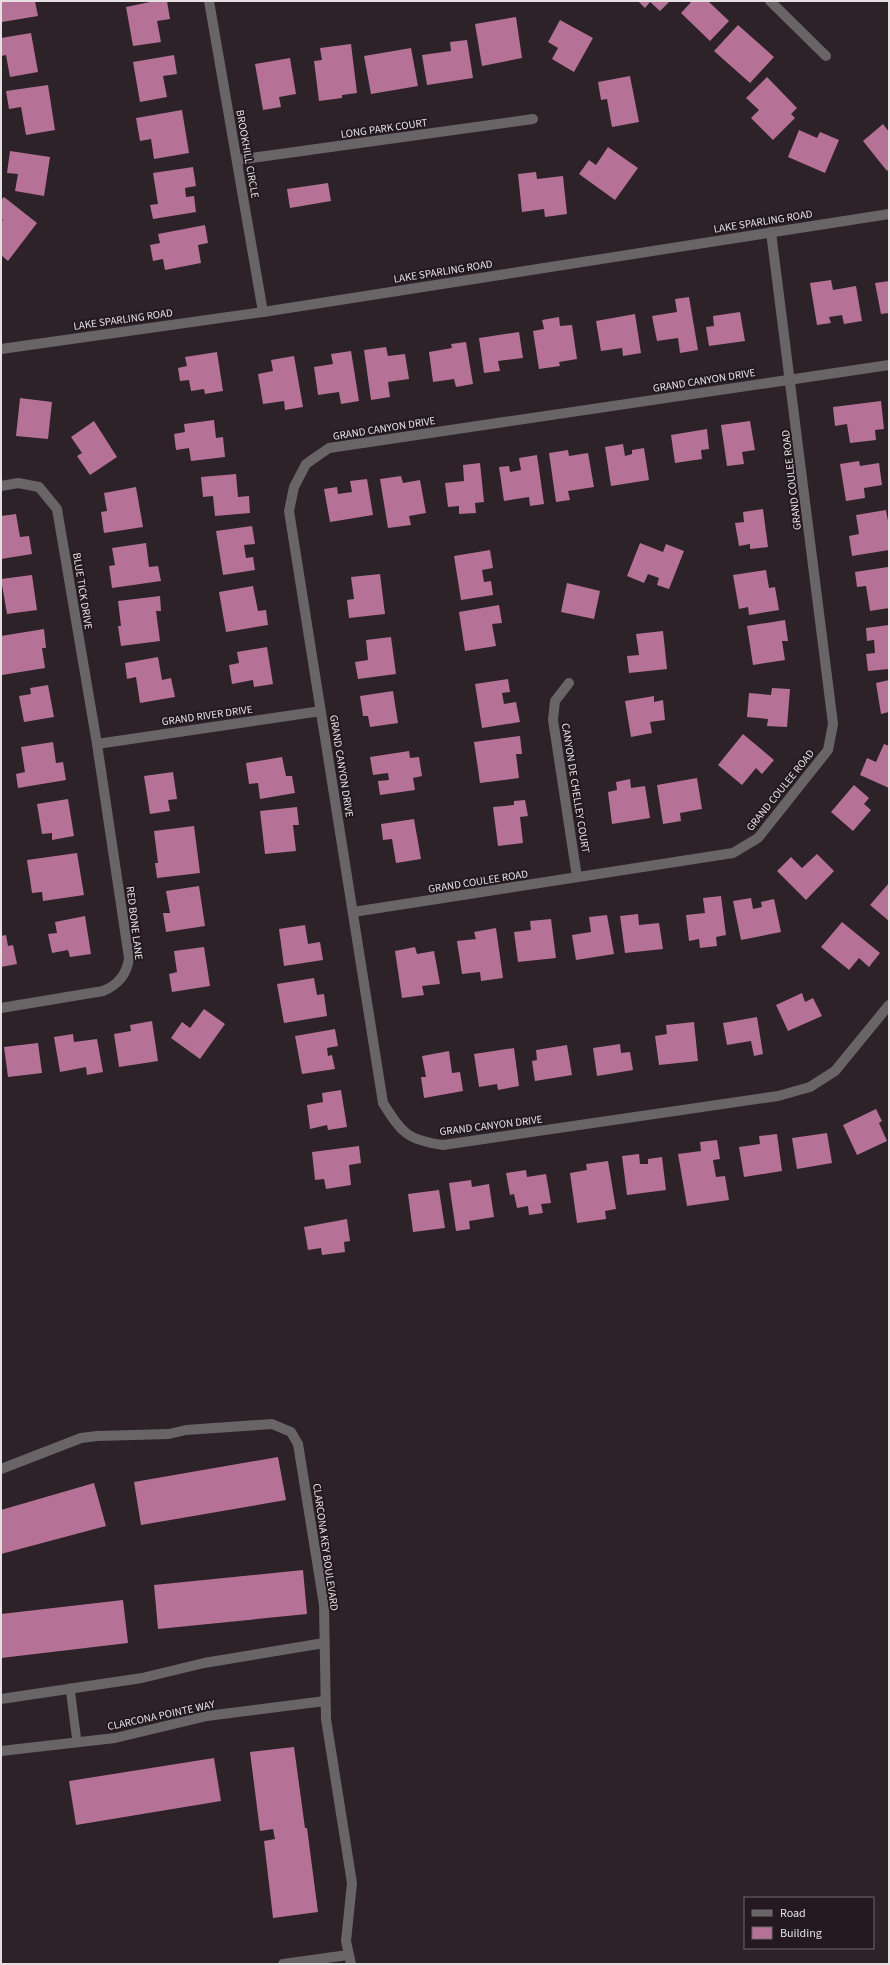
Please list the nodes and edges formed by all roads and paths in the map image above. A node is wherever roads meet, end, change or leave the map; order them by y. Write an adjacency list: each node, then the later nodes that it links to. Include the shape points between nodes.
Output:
1 (209, 1): 5 (street, BROOKHILL CIRCLE)
2 (770, 1): 3 (street)
3 (826, 56)
4 (533, 119): 5 (street, LONG PARK COURT)
5 (238, 160): 8 (street, BROOKHILL CIRCLE)
6 (889, 214): 7 (street, LAKE SPARLING ROAD)
7 (771, 232): 8 (street, LAKE SPARLING ROAD); 11 (street, GRAND COULEE ROAD)
8 (263, 312): 9 (street, LAKE SPARLING ROAD)
9 (1, 349)
10 (889, 365): 11 (street, GRAND CANYON DRIVE)
11 (790, 379): 14 (street, GRAND CANYON DRIVE, via 329,448 306,464 294,487 289,511); 16 (street, GRAND COULEE ROAD, via 833,724 828,750 758,838 733,853)
12 (1, 486): 15 (street, BLUE TICK DRIVE, via 18,483 40,487 58,509)
13 (569, 683): 16 (street, CANYON DE CHELLEY COURT, via 555,701 553,720)
14 (321, 711): 15 (street, GRAND RIVER DRIVE); 17 (street, GRAND CANYON DRIVE)
15 (96, 744): 19 (street, RED BONE LANE, via 129,958 128,967 122,978 103,992)
16 (577, 877): 17 (street, GRAND COULEE ROAD)
17 (353, 912): 18 (street, GRAND CANYON DRIVE, via 383,1103 399,1128 420,1142 444,1145 778,1096 810,1087 835,1071)
18 (889, 1005)
19 (1, 1008)
20 (1, 1469): 21 (street, CLARCONA KEY BOULEVARD, via 81,1438 169,1434 186,1430 272,1424 291,1432 298,1444 324,1605)
21 (324, 1643): 22 (street, via 204,1664 142,1678); 24 (street, CLARCONA KEY BOULEVARD)
22 (70, 1688): 23 (street); 25 (lane)
23 (1, 1699)
24 (325, 1700): 25 (street, CLARCONA POINTE WAY, via 207,1716 115,1738); 27 (street, CLARCONA KEY BOULEVARD, via 352,1883 346,1941)
25 (77, 1742): 26 (street, CLARCONA POINTE WAY)
26 (1, 1751)
27 (350, 1960): 28 (street)
28 (283, 1964)

